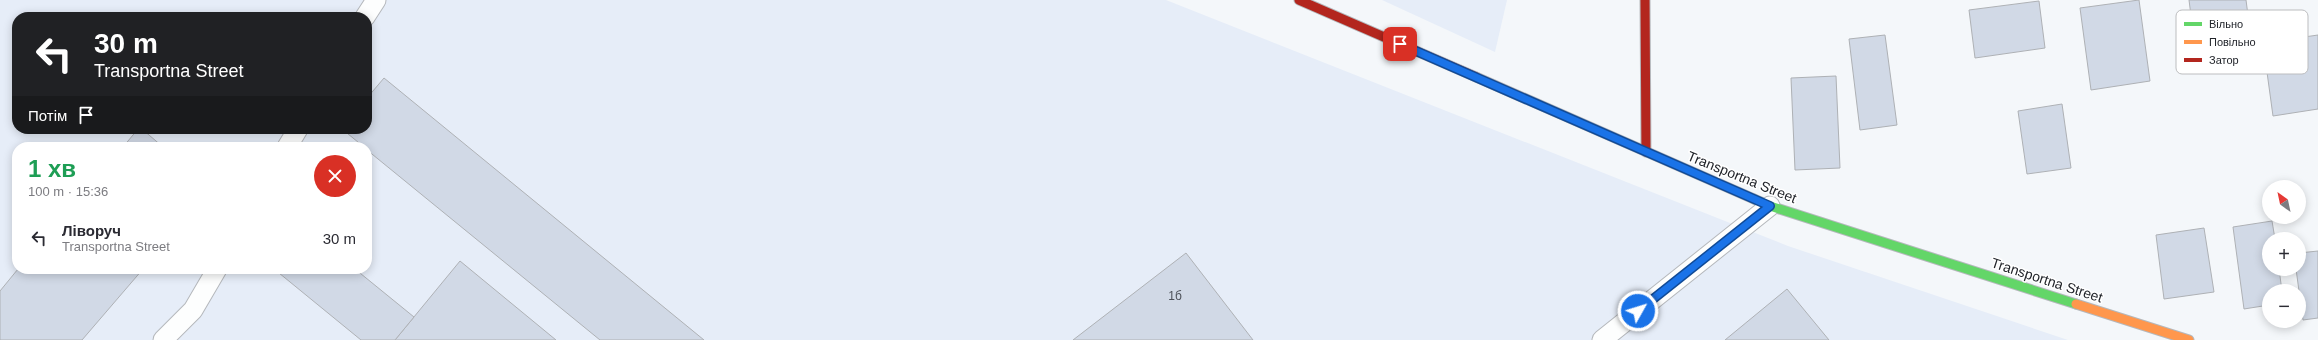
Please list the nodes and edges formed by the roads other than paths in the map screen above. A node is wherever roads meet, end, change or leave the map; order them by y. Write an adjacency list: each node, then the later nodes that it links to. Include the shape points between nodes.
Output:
1 (376, 0): 4 (lane)
2 (1299, 0): 5 (street, Transportna Street)
3 (1645, 0): 5 (street)
4 (368, 12)
5 (1646, 152): 6 (street, Transportna Street)
6 (1770, 206): 9 (lane); 10 (street, Transportna Street)
7 (214, 274): 8 (lane, via 193,310)
8 (163, 340)
9 (1602, 340)
10 (2189, 340)

